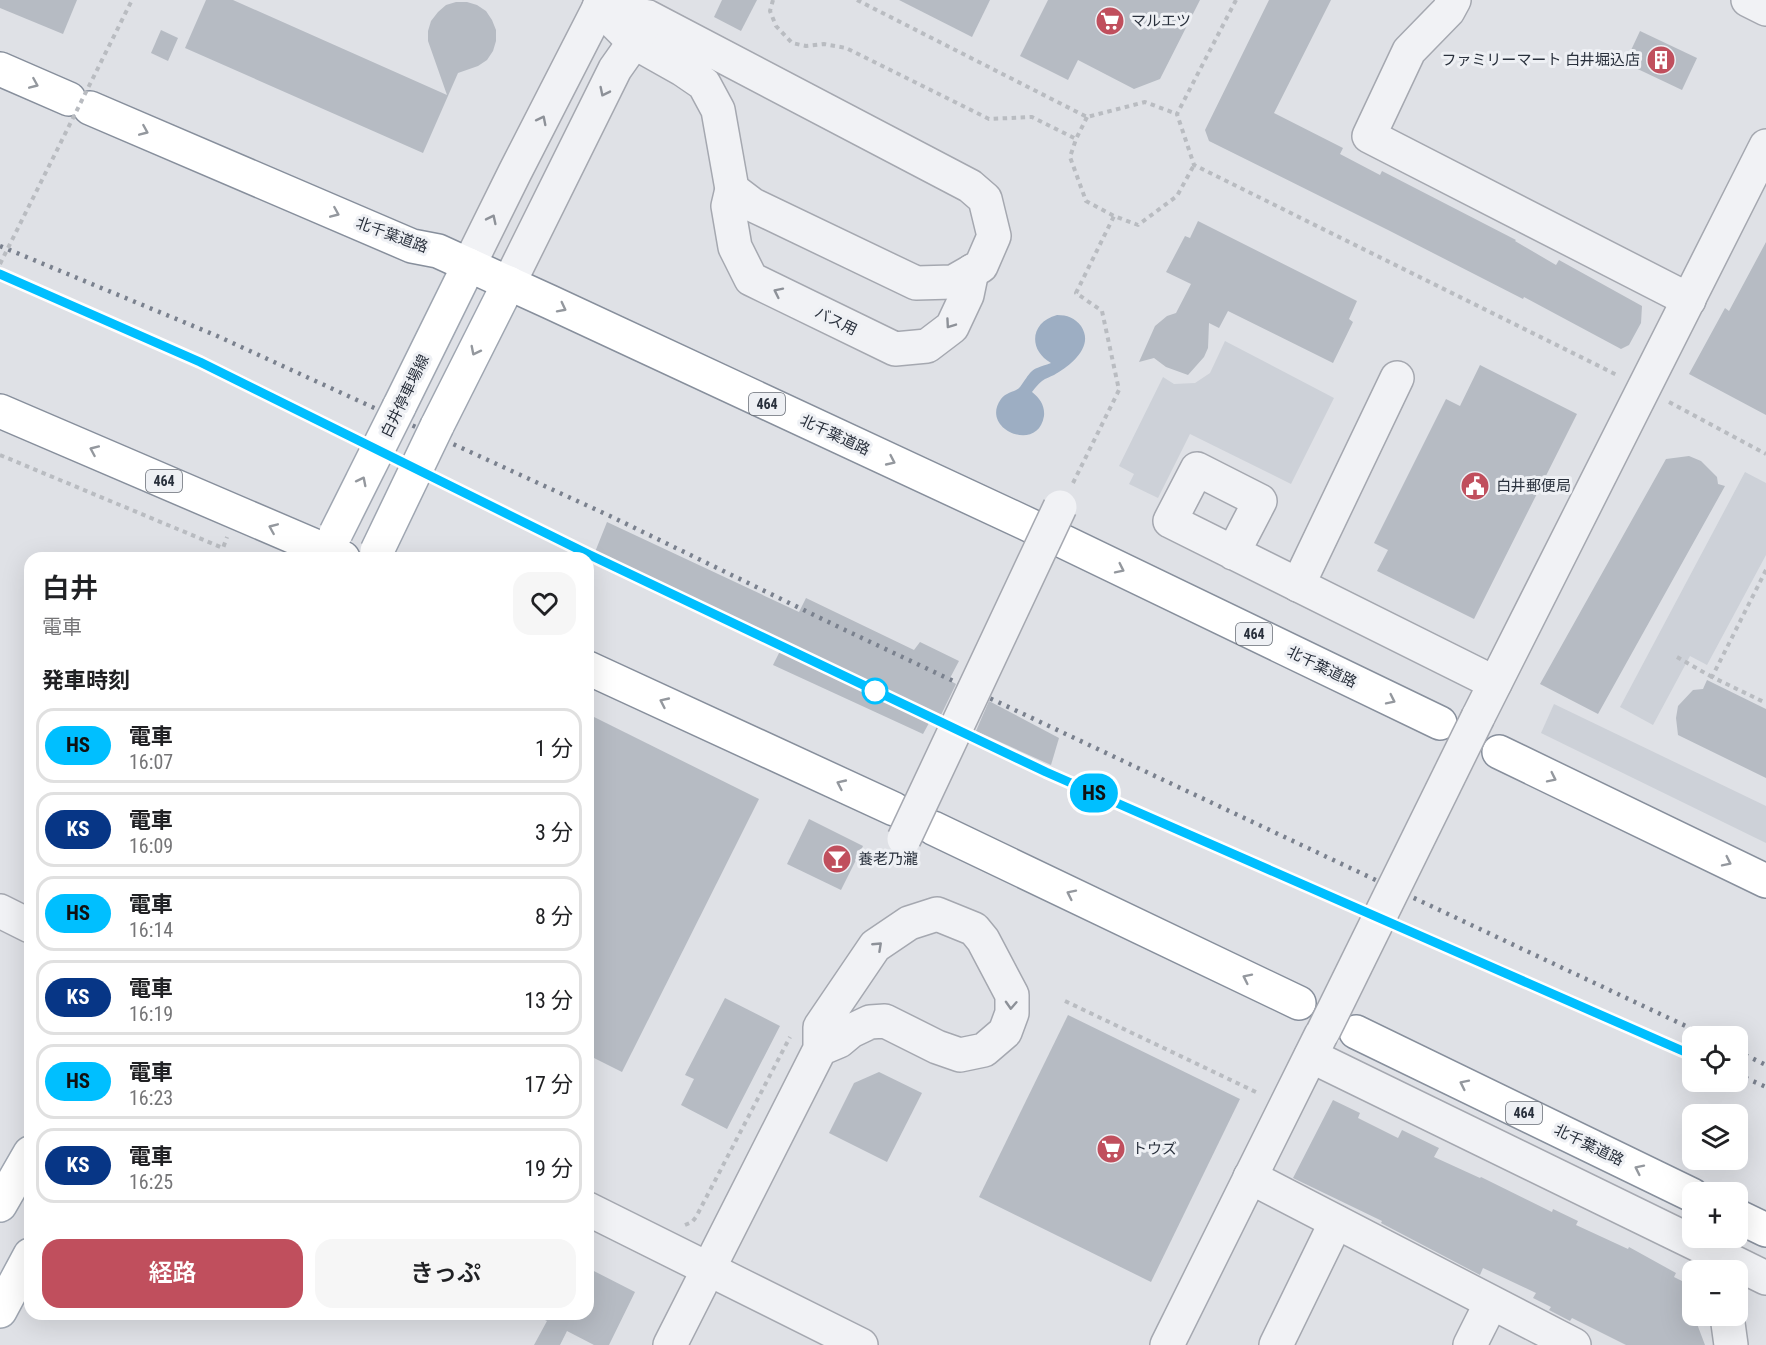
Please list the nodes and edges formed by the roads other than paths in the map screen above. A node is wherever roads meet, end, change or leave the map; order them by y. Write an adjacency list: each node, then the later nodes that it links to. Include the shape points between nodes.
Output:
1 (1454, 0): 12 (street, via 1408,51 1369,136)
2 (1748, 0): 4 (street)
3 (601, 4): 5 (street); 10 (street, one-way to 3)
4 (1766, 9)
5 (646, 20): 8 (street, バス用, via 682,69 704,84 718,110); 9 (street, via 970,186 985,199 994,236 981,266); 11 (street, one-way to 11, via 615,69)
6 (0, 69): 10 (main road, 北千葉道路 / 464, one-way to 10, via 412,246 438,251)
7 (1766, 146): 12 (street)
8 (732, 189): 9 (street, via 753,205 916,283 953,282); 9 (street, バス用, one-way to 8, via 967,295 952,327 927,346 895,349 752,279 735,247 728,206)
9 (972, 271)
10 (465, 274): 11 (main road, 北千葉道路 / 464); 16 (main road, 白井停車場線, one-way to 10, bridge)
11 (505, 291): 17 (main road, one-way to 17, bridge); 22 (main road, 北千葉道路 / 464, one-way to 22, via 1025,523)
12 (1689, 300): 21 (street)
13 (1397, 378): 19 (street)
14 (0, 411): 16 (main road, 464, one-way to 14)
15 (1060, 507): 25 (street, bridge)
16 (332, 550)
17 (376, 552)
18 (1233, 553): 19 (street)
19 (1298, 585): 21 (street)
20 (594, 671): 24 (main road, one-way to 20)
21 (1495, 683): 33 (street, bridge)
22 (1440, 723)
23 (1499, 752): 26 (main road, one-way to 26)
24 (894, 809)
25 (918, 834): 30 (main road, one-way to 25)
26 (1766, 881)
27 (0, 911): 28 (street)
28 (24, 923)
29 (855, 977): 31 (street); 31 (street, one-way to 31, via 875,946 909,923 937,914 974,929 1012,995 1012,1013 1005,1032 984,1050 960,1054); 34 (street, via 820,1027)
30 (1299, 1004)
31 (885, 1021): 34 (street, via 870,1022)
32 (1356, 1032): 37 (main road, 北千葉道路 / 464, one-way to 32)
33 (1317, 1044): 36 (street); 43 (street)
34 (820, 1049): 45 (street)
35 (24, 1164): 38 (main road)
36 (1250, 1177): 41 (street); 53 (street)
37 (1682, 1189)
38 (0, 1205)
39 (594, 1212): 45 (street)
40 (1748, 1221): 42 (main road)
41 (1335, 1222): 48 (street); 54 (street)
42 (1766, 1230)
43 (1715, 1260)
44 (24, 1266): 49 (main road)
45 (708, 1269): 51 (street); 52 (street)
46 (1748, 1272): 47 (street)
47 (1766, 1278)
48 (1491, 1303): 55 (street); 56 (street)
49 (0, 1311)
50 (1728, 1326): 57 (street)
51 (670, 1345)
52 (861, 1345)
53 (1167, 1345)
54 (1276, 1345)
55 (1470, 1345)
56 (1574, 1345)
57 (1731, 1345)

